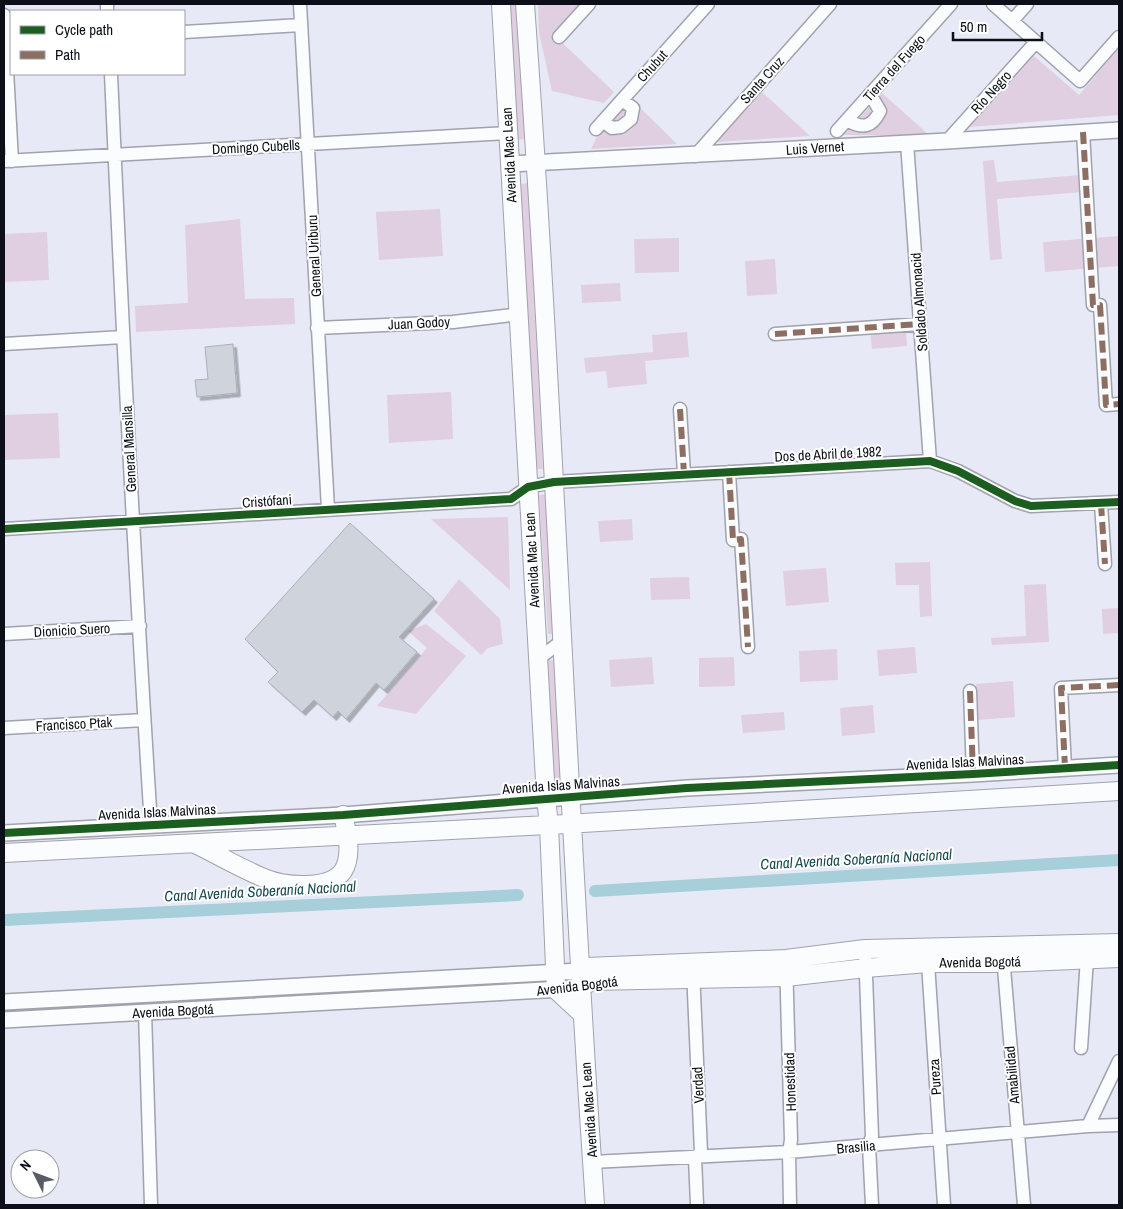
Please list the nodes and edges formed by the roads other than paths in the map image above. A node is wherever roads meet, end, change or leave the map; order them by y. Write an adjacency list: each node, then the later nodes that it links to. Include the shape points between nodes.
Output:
1 (300, 4): 12 (street, General Uriburu)
2 (501, 4): 24 (main road, Avenida Mac Lean)
3 (525, 4): 31 (main road, Avenida Mac Lean)
4 (588, 4): 14 (street)
5 (708, 4): 19 (street, Chubut)
6 (830, 4): 29 (street, Santa Cruz)
7 (950, 4): 18 (street, Tierra del Fuego)
8 (993, 4): 11 (street)
9 (1027, 4): 11 (street)
10 (4, 15): 30 (street)
11 (1012, 21): 16 (street)
12 (301, 25): 13 (street); 27 (street, General Uriburu)
13 (185, 32)
14 (559, 37)
15 (1119, 37): 16 (street, via 1080,81)
16 (1036, 42): 25 (street, Río Negro)
17 (110, 75): 28 (street, General Mansilla)
18 (870, 94): 20 (street, Tierra del Fuego); 20 (street, via 880,111 876,120 870,125 856,126)
19 (622, 100): 19 (street, Chubut, via 600,125 621,127 631,119 632,108)
20 (847, 120): 22 (street, Tierra del Fuego)
21 (1119, 130): 23 (street, Luis Vernet)
22 (837, 131)
23 (1083, 132): 25 (street, Luis Vernet); 39 (street, via 1092,305 1100,305)
24 (508, 133): 27 (street, Domingo Cubells); 32 (main road, Avenida Mac Lean)
25 (947, 141): 26 (street, Luis Vernet)
26 (907, 142): 29 (street, Luis Vernet); 34 (street, Soldado Almonacid)
27 (308, 144): 28 (street, Domingo Cubells); 35 (street, General Uriburu)
28 (114, 155): 30 (street, Domingo Cubells); 37 (street, General Mansilla)
29 (695, 156): 31 (street, Luis Vernet)
30 (8, 161)
31 (536, 163): 32 (street, Luis Vernet); 44 (main road, Avenida Mac Lean)
32 (510, 164): 33 (main road, Avenida Mac Lean)
33 (520, 314): 35 (street, Juan Godoy, via 453,322); 45 (main road, Avenida Mac Lean)
34 (920, 324): 36 (street); 41 (street, Soldado Almonacid)
35 (318, 328): 48 (street, General Uriburu)
36 (775, 334)
37 (123, 337): 38 (street); 49 (street, General Mansilla)
38 (4, 344)
39 (1113, 405)
40 (680, 409): 43 (street)
41 (930, 461): 42 (street, Dos de Abril de 1982); 47 (street, Dos de Abril de 1982, via 1031,506)
42 (729, 472): 43 (street, Dos de Abril de 1982); 55 (street, via 733,540 741,539)
43 (684, 474): 44 (street, Dos de Abril de 1982)
44 (554, 482): 45 (street, Dos de Abril de 1982); 54 (main road, Avenida Mac Lean)
45 (528, 487): 48 (street, Cristófani, via 511,499); 56 (main road, Avenida Mac Lean)
46 (1119, 502): 47 (street, Dos de Abril de 1982)
47 (1101, 504): 51 (street)
48 (328, 509): 49 (street, Cristófani)
49 (132, 522): 50 (street, Cristófani); 52 (street, General Mansilla)
50 (4, 529)
51 (1105, 564)
52 (140, 626): 53 (street, Dionicio Suero); 59 (street, General Mansilla)
53 (4, 634)
54 (562, 642): 56 (street); 65 (main road, Avenida Mac Lean)
55 (748, 647)
56 (538, 658): 66 (main road, Avenida Mac Lean)
57 (1119, 685): 62 (street, via 1061,688)
58 (970, 691): 63 (street)
59 (144, 720): 60 (street, Francisco Ptak); 69 (street, General Mansilla)
60 (4, 728)
61 (1119, 765): 62 (street, Avenida Islas Malvinas)
62 (1065, 768): 63 (street, Avenida Islas Malvinas)
63 (973, 774): 65 (street, Avenida Islas Malvinas)
64 (1119, 791): 68 (main road)
65 (570, 797): 66 (street, Avenida Islas Malvinas); 68 (main road, Avenida Mac Lean)
66 (546, 798): 67 (street, Avenida Islas Malvinas); 70 (main road, Avenida Mac Lean)
67 (343, 815): 69 (street, Avenida Islas Malvinas); 72 (main road)
68 (572, 823): 70 (main road); 86 (main road, Avenida Mac Lean)
69 (151, 825): 71 (street, Avenida Islas Malvinas)
70 (549, 825): 72 (main road); 84 (main road, Avenida Mac Lean)
71 (4, 833)
72 (348, 835): 73 (main road); 73 (main road, via 348,859 342,872 314,886 285,884 264,878)
73 (195, 843): 74 (main road)
74 (4, 853)
75 (1119, 943): 77 (main road, Avenida Bogotá)
76 (865, 949): 78 (main road, Avenida Bogotá); 81 (main road, Avenida Bogotá); 82 (street)
77 (1002, 954): 78 (main road, Avenida Bogotá); 79 (main road, Avenida Bogotá); 100 (street, Amabilidad)
78 (925, 956): 82 (main road, Avenida Bogotá); 101 (street, Pureza)
79 (1087, 958): 80 (main road, Avenida Bogotá); 96 (street)
80 (1119, 958)
81 (786, 959): 83 (main road, Avenida Bogotá); 85 (street, Honestidad)
82 (866, 968): 85 (main road, Avenida Bogotá); 102 (street, via 872,1136)
83 (693, 970): 85 (main road, Avenida Bogotá); 86 (main road, Avenida Bogotá, via 586,967); 104 (street, Verdad, via 701,1152)
84 (556, 973): 86 (street, Avenida Bogotá); 87 (street, Avenida Bogotá); 88 (main road, Avenida Mac Lean)
85 (786, 977): 103 (street, Honestidad, via 792,1140)
86 (581, 980): 88 (street, Avenida Bogotá); 93 (main road, Avenida Mac Lean)
87 (298, 986): 89 (street, Avenida Bogotá); 91 (street)
88 (556, 990): 91 (street, Avenida Bogotá); 93 (main road)
89 (38, 999): 90 (street, Avenida Bogotá); 94 (street)
90 (4, 1002)
91 (300, 1004): 92 (street, Avenida Bogotá)
92 (145, 1012): 94 (street, Avenida Bogotá); 106 (street)
93 (582, 1014): 105 (main road, Avenida Mac Lean)
94 (40, 1018): 95 (street, Avenida Bogotá)
95 (4, 1020)
96 (1081, 1048)
97 (1119, 1061): 99 (street)
98 (1119, 1125): 99 (street, Brasilia)
99 (1088, 1126): 100 (street, Brasilia)
100 (1017, 1132): 101 (street, Brasilia); 112 (street, Amabilidad)
101 (940, 1139): 102 (street, Brasilia); 111 (street, Pureza)
102 (869, 1146): 103 (street, Brasilia); 110 (street)
103 (789, 1152): 104 (street, Brasilia); 109 (street, Honestidad)
104 (696, 1158): 105 (street, Brasilia); 108 (street, Verdad)
105 (592, 1162): 107 (main road, Avenida Mac Lean)
106 (151, 1205)
107 (595, 1205)
108 (697, 1205)
109 (790, 1205)
110 (872, 1205)
111 (944, 1205)
112 (1024, 1205)

